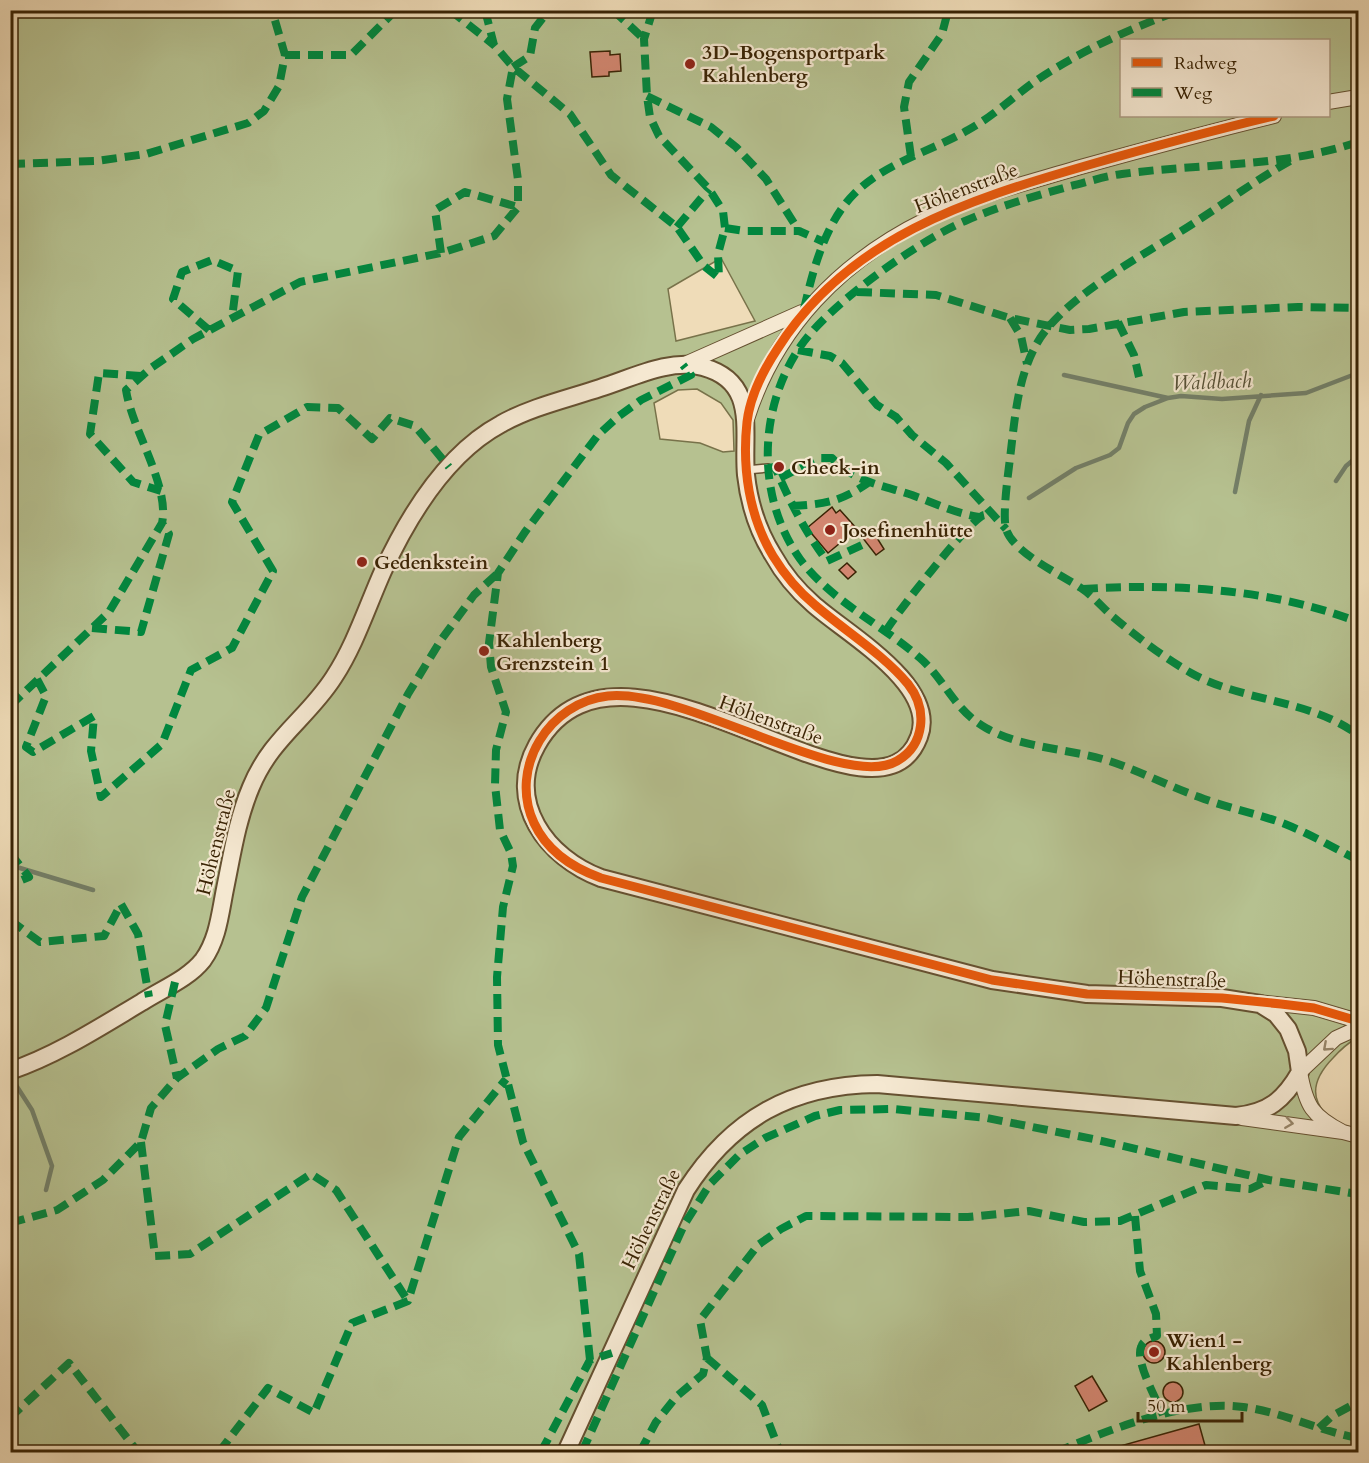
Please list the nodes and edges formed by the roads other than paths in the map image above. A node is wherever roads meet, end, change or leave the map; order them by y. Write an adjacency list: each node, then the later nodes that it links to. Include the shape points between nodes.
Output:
1 (1359, 97): 2 (street)
2 (1330, 102)
3 (1270, 117): 4 (street, Höhenstraße, via 1030,182 927,219 880,247)
4 (804, 311): 5 (street, Höhenstraße); 6 (street, Höhenstraße, via 765,370)
5 (683, 365): 6 (street, Höhenstraße, via 703,367 721,375 733,386); 12 (street, Höhenstraße, via 528,411 485,433 449,467 417,511 387,563 332,681 272,747 256,774 241,815 218,928 209,950 188,974 44,1058)
6 (747, 419): 8 (street, Höhenstraße)
7 (768, 468): 8 (lane)
8 (746, 470): 9 (street, Höhenstraße, via 754,511 774,557 812,603 908,684 921,712 919,737 897,761 864,769 827,760 721,720 639,697 590,700 574,706 551,725 532,754 528,807 550,848 573,866 601,878 992,980 1088,994)
9 (1243, 1000): 10 (street, Höhenstraße, via 1314,1008); 13 (street, Höhenstraße, via 1260,1004 1281,1018 1297,1051)
10 (1359, 1021)
11 (1359, 1028): 13 (street, Höhenstraße, one-way to 13, via 1336,1038)
12 (15, 1069)
13 (1300, 1072): 14 (street, Höhenstraße, via 1285,1095 1270,1108 1248,1115); 15 (street, Höhenstraße, via 1312,1111)
14 (1210, 1115): 15 (street, Höhenstraße, one-way to 15); 17 (street, Höhenstraße, via 877,1084 818,1089 764,1111 711,1154 686,1190)
15 (1343, 1132): 16 (street, Höhenstraße)
16 (1359, 1136)
17 (567, 1452)

